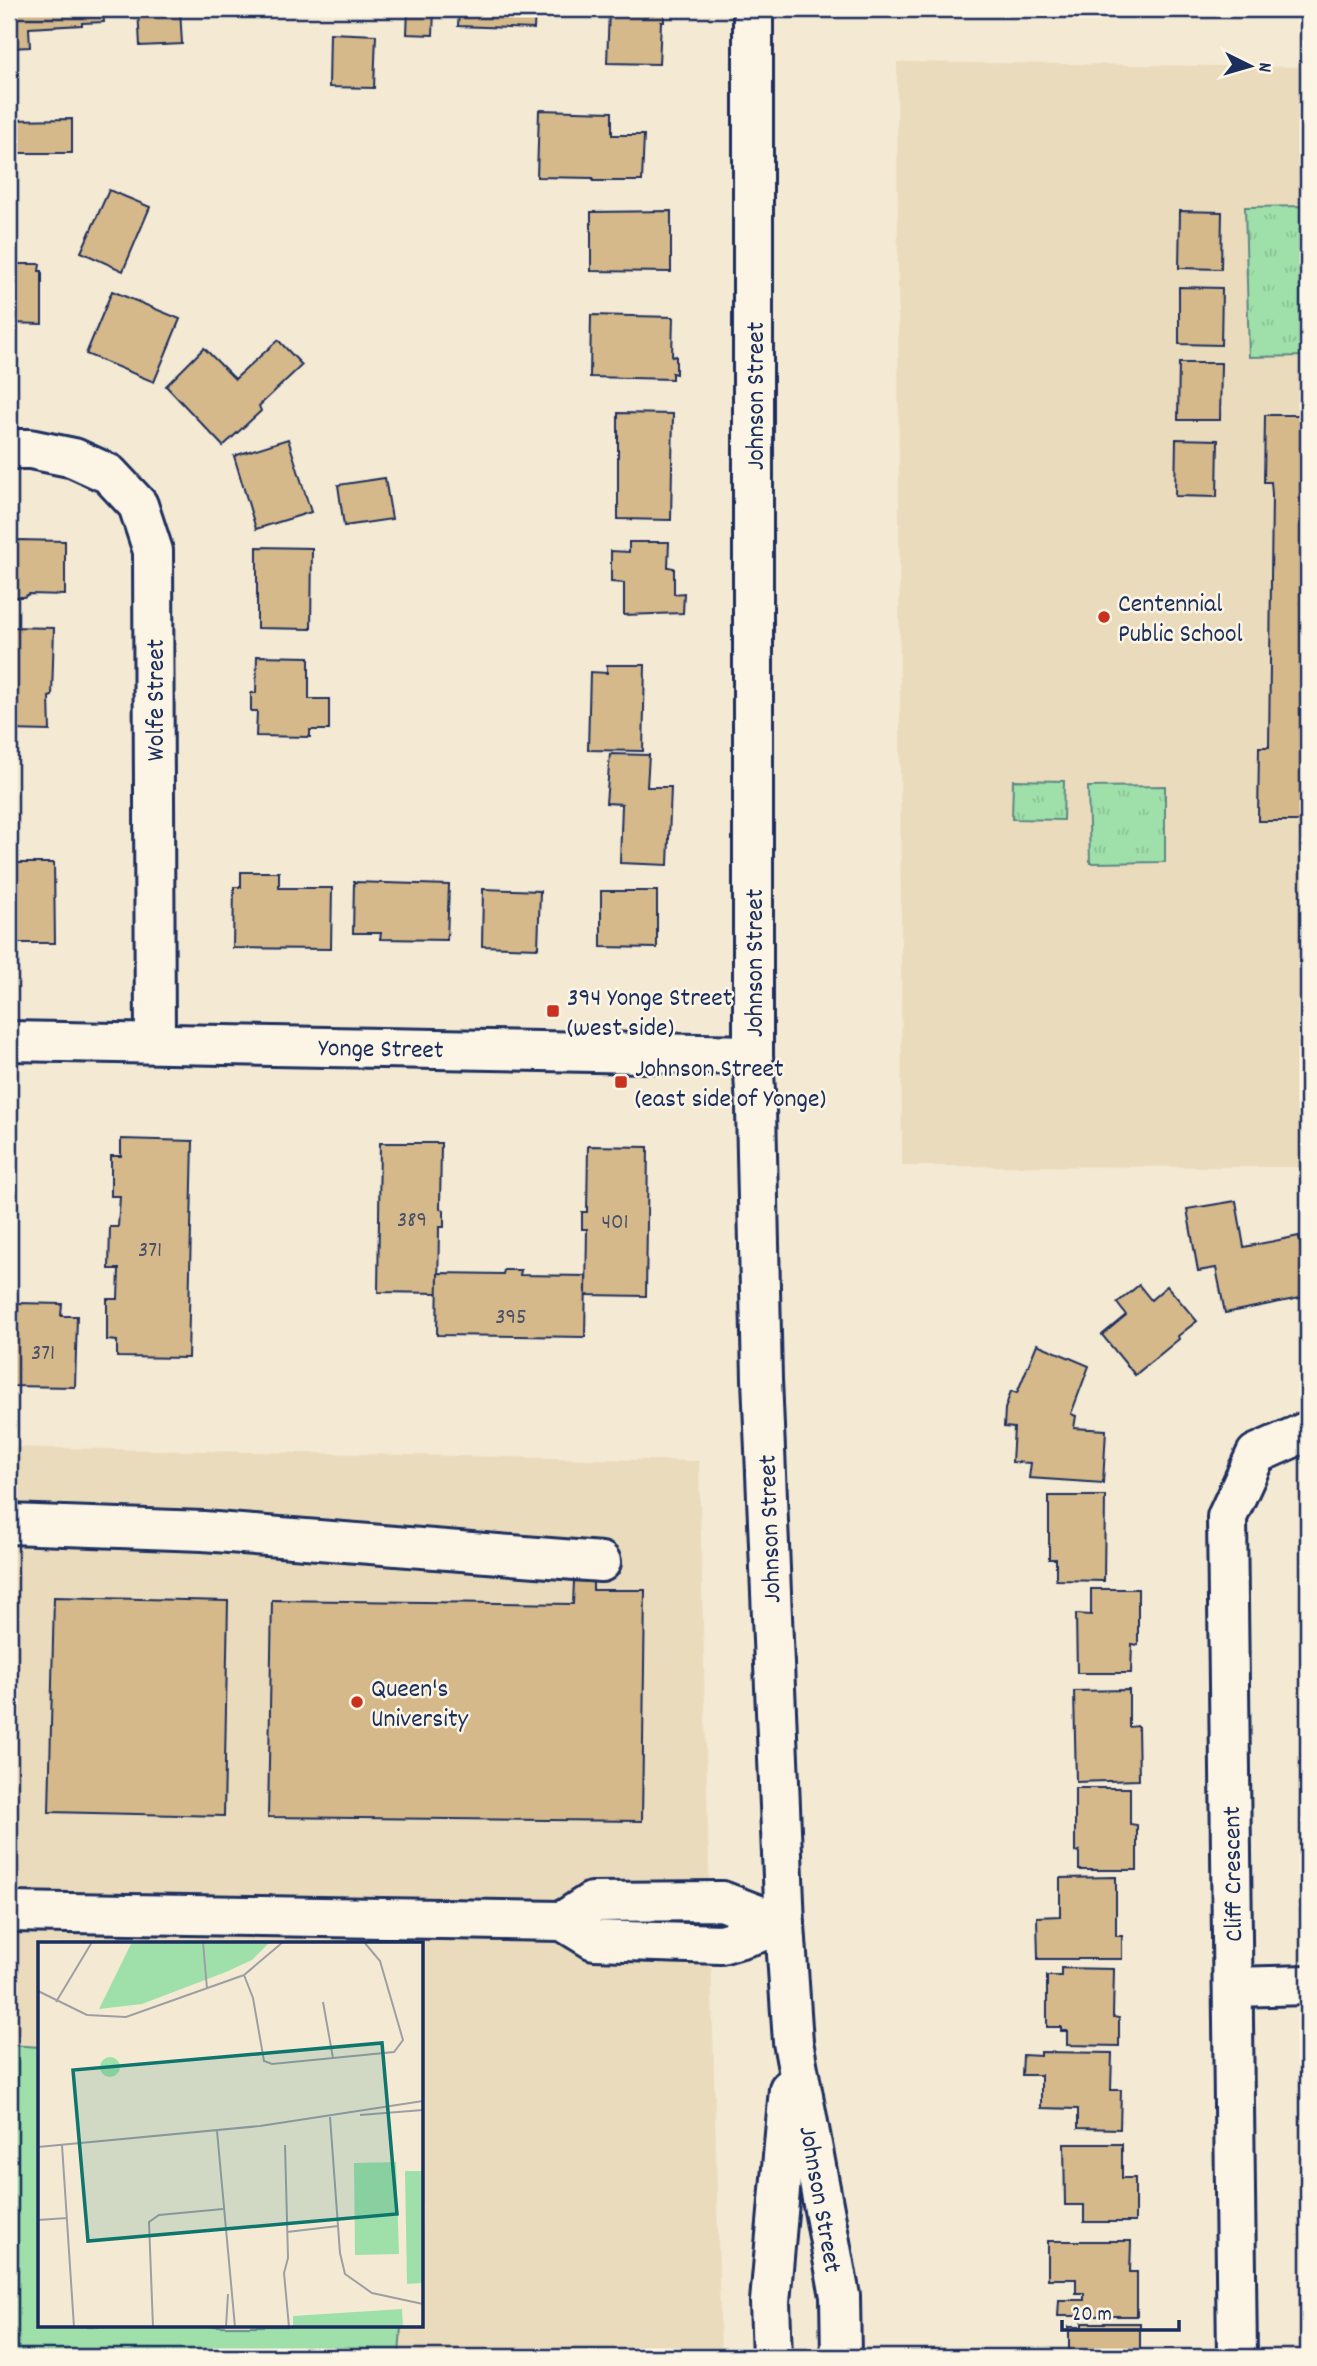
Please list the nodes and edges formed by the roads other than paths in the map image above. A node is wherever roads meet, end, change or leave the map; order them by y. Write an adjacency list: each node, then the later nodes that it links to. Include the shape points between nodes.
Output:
1 (753, 9): 5 (street, Johnson Street)
2 (9, 449): 4 (street, Wolfe Street, via 74,458 109,474 138,505 153,551)
3 (9, 1041): 4 (street, Yonge Street)
4 (155, 1043): 5 (street, Yonge Street)
5 (752, 1055): 10 (street, Johnson Street)
6 (1308, 1431): 12 (street, Cliff Crescent, via 1256,1454 1227,1517)
7 (9, 1524): 8 (street, via 203,1531)
8 (601, 1562)
9 (9, 1912): 10 (street, via 563,1921 592,1902 722,1901)
10 (785, 1926): 13 (street, Johnson Street)
11 (1308, 1985): 12 (street)
12 (1233, 1987): 16 (street, Cliff Crescent)
13 (793, 2042): 14 (street, Johnson Street, via 770,2302); 15 (street, Johnson Street, via 839,2296)
14 (772, 2357)
15 (841, 2357)
16 (1237, 2357)

